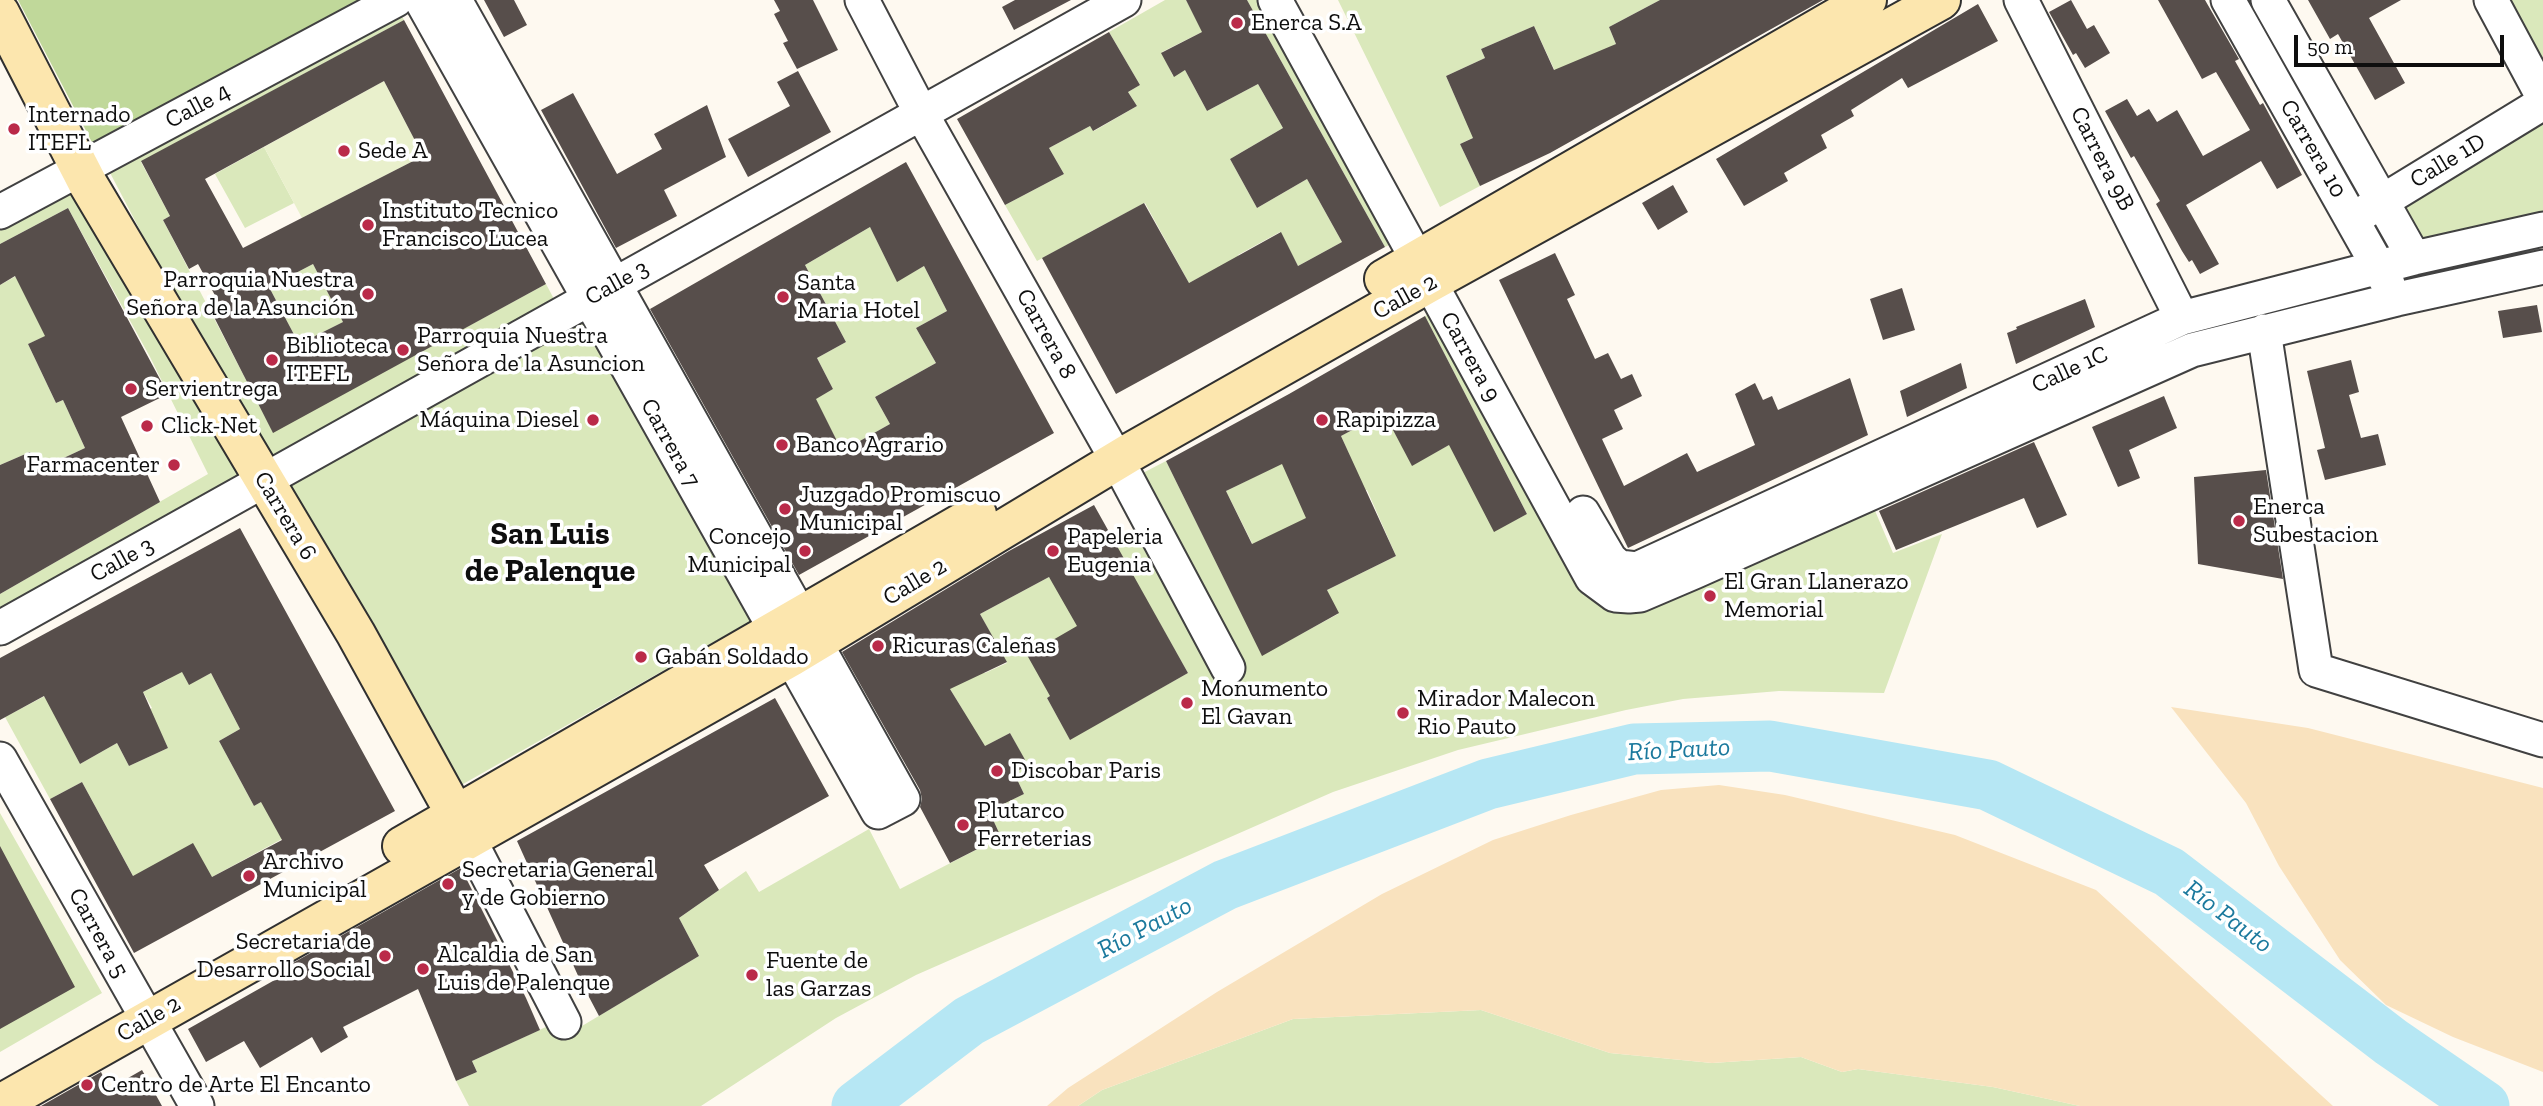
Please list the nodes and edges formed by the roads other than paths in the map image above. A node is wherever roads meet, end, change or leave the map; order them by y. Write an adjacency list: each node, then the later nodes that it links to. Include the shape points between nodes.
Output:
1 (396, 0): 18 (street, Calle 4)
2 (421, 0): 27 (street, Carrera 7)
3 (455, 0): 27 (street, Carrera 7)
4 (862, 0): 17 (street, Carrera 8)
5 (1124, 0): 17 (street, Calle 3)
6 (1275, 0): 24 (street, Carrera 9)
7 (1299, 0): 24 (street, Carrera 9)
8 (1867, 0): 24 (street, Calle 2)
9 (1941, 0): 24 (street, Calle 2)
10 (2021, 0): 29 (street, Carrera 9B)
11 (2228, 0): 21 (street, Carrera 10)
12 (2268, 0): 19 (street, Carrera 10)
13 (2491, 0): 15 (street)
14 (0, 13): 18 (street, Carrera 6)
15 (2543, 97)
16 (2543, 103): 19 (street, Calle 1D)
17 (922, 113): 27 (street, Calle 3); 31 (street, Carrera 8)
18 (80, 169): 20 (street, Calle 4); 32 (street, Carrera 6)
19 (2381, 202): 21 (street, Calle 1D); 23 (street, Carrera 10)
20 (0, 212)
21 (2352, 219): 25 (street, Carrera 10)
22 (2543, 229): 23 (street, Calle 1C)
23 (2414, 258): 25 (street, Calle 1C)
24 (1433, 266): 31 (street, Calle 2); 33 (street, Carrera 9, via 1592,578)
25 (2379, 267): 28 (street, Carrera 10); 29 (street, Calle 1C)
26 (2543, 267): 28 (street, Calle 1C)
27 (601, 292): 32 (street, Calle 3); 35 (street, Carrera 7)
28 (2397, 299): 30 (street, Calle 1C)
29 (2182, 318): 33 (street, Calle 1C)
30 (2264, 331): 33 (street, Calle 1C, via 2192,350 1640,595); 37 (street, via 2316,670)
31 (1111, 450): 35 (street, Calle 2); 36 (street, Carrera 8)
32 (264, 480): 34 (street, Calle 3); 40 (street, Carrera 6)
33 (1617, 581)
34 (0, 628)
35 (796, 637): 39 (street, Carrera 7); 40 (street, Calle 2)
36 (1228, 668)
37 (2543, 740)
38 (0, 759): 41 (street, Carrera 5)
39 (890, 805)
40 (463, 827): 41 (street, Calle 2); 42 (street, Carrera 6)
41 (141, 1010): 43 (street, Calle 2); 44 (street, Calle 2); 45 (street, Carrera 5)
42 (564, 1022)
43 (0, 1079)
44 (0, 1104)
45 (197, 1106)

